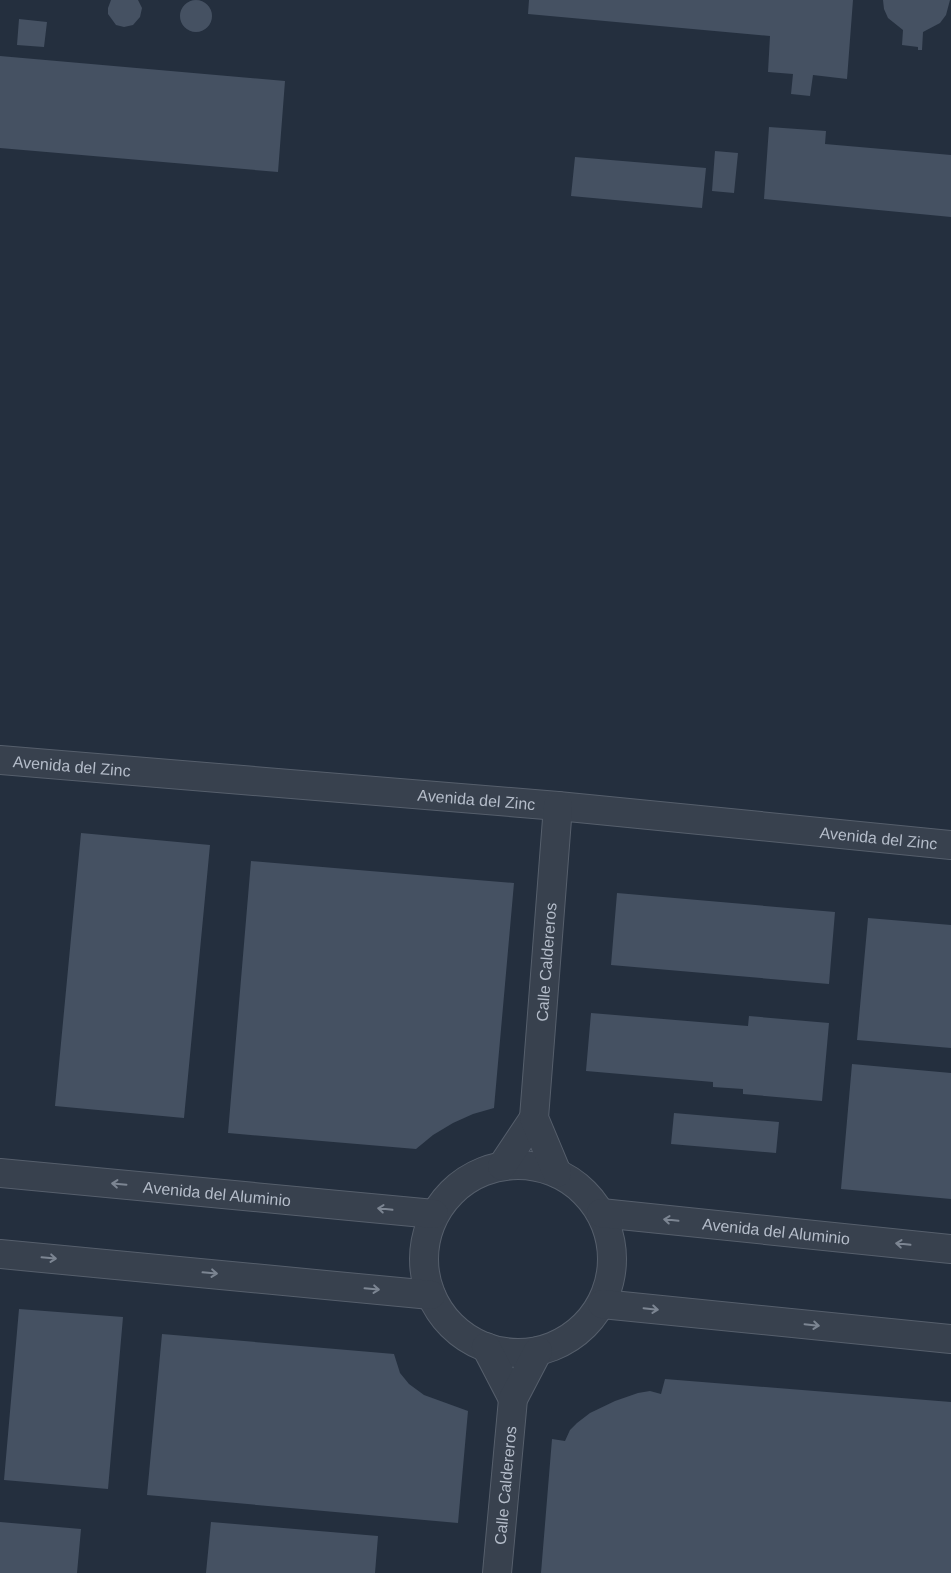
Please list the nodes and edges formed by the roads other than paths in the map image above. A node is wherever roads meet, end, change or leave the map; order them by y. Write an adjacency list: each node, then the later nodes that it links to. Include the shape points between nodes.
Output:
1 (0, 760): 2 (street, Avenida del Zinc)
2 (558, 806): 3 (street, Avenida del Zinc); 4 (street, Calle Caldereros)
3 (951, 845)
4 (534, 1118): 5 (street); 7 (street)
5 (502, 1166): 7 (street, via 527,1166); 9 (street, via 478,1174 457,1188)
6 (0, 1173): 9 (street, Avenida del Aluminio, one-way to 6)
7 (556, 1173): 8 (street, via 582,1190)
8 (601, 1213): 10 (street, Avenida del Aluminio, one-way to 8); 13 (street, via 612,1242 612,1274)
9 (434, 1214): 12 (street, via 427,1235 424,1265)
10 (951, 1249)
11 (0, 1254): 12 (street, one-way to 12)
12 (431, 1294): 15 (street, via 444,1317 463,1335)
13 (602, 1304): 14 (street, one-way to 14); 16 (street, via 586,1326 564,1342)
14 (951, 1339)
15 (486, 1347): 16 (street, via 511,1353); 17 (street)
16 (538, 1352): 17 (street)
17 (513, 1399): 18 (street, Calle Caldereros)
18 (497, 1573)

